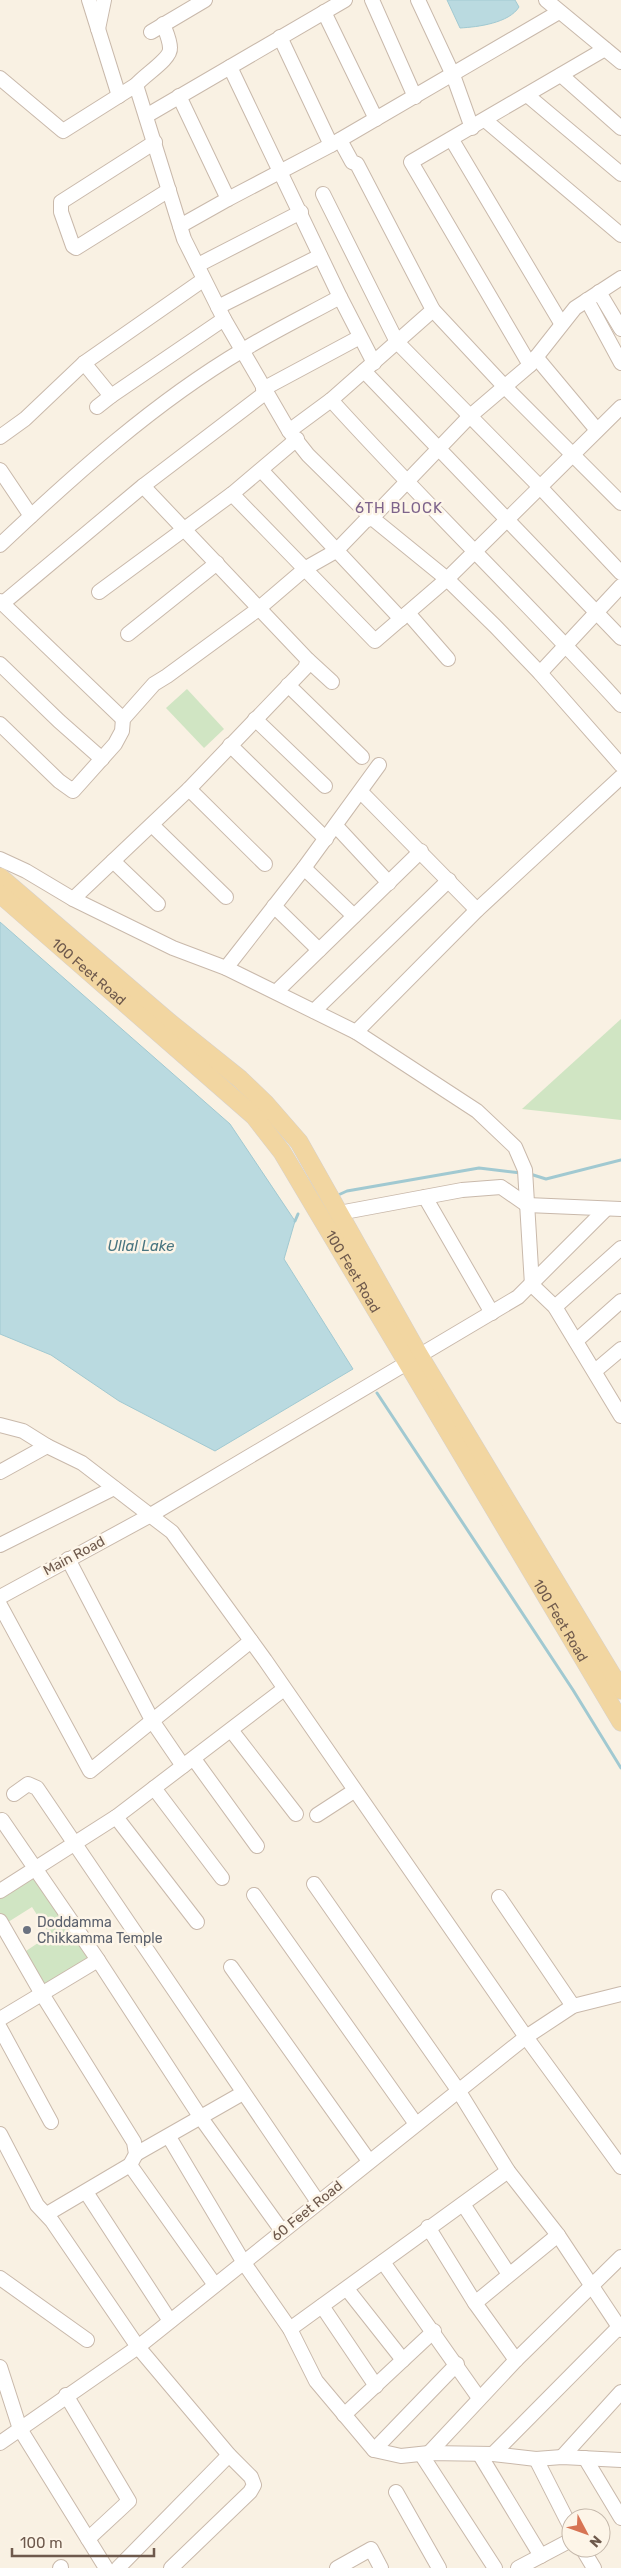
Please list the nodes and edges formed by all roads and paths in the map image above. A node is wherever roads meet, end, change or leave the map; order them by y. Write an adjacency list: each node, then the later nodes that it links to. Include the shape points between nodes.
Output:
1 (89, 0): 11 (street)
2 (104, 0): 11 (street)
3 (205, 0): 10 (street)
4 (345, 0): 8 (street)
5 (372, 0): 24 (street)
6 (418, 0): 17 (street)
7 (546, 0): 9 (street)
8 (324, 12): 13 (street); 26 (street)
9 (560, 12): 14 (street); 17 (street)
10 (164, 24): 12 (street); 19 (street, via 170,53 144,74)
11 (98, 29): 22 (street)
12 (151, 32)
13 (280, 37): 16 (street); 32 (street)
14 (605, 49): 15 (street); 18 (street)
15 (621, 62)
16 (230, 67): 23 (street); 33 (street)
17 (453, 75): 24 (street); 28 (street)
18 (561, 75): 21 (street); 29 (street)
19 (136, 85): 22 (street); 25 (street)
20 (3, 86): 22 (street, via 63,131)
21 (527, 95): 27 (street); 34 (street)
22 (119, 96)
23 (180, 96): 25 (street); 37 (street)
24 (415, 97): 26 (street)
25 (146, 116): 31 (street)
26 (376, 119): 32 (street)
27 (485, 120): 28 (street); 40 (street)
28 (472, 128): 30 (street)
29 (621, 128)
30 (452, 140): 49 (street); 54 (street, via 411,162)
31 (155, 142): 35 (street); 35 (street, via 60,202 73,246 76,248)
32 (335, 143): 33 (street); 47 (street, via 357,164)
33 (280, 172): 37 (street); 38 (street)
34 (621, 174)
35 (169, 190): 39 (street)
36 (323, 194): 52 (street)
37 (228, 199): 39 (street)
38 (301, 212): 41 (street); 42 (street)
39 (180, 226): 42 (street)
40 (621, 235)
41 (320, 256): 46 (street); 48 (street)
42 (198, 265): 44 (street)
43 (621, 278): 45 (street)
44 (203, 280): 48 (street); 55 (street)
45 (593, 296): 49 (street); 50 (street); 56 (street)
46 (340, 297): 51 (street); 53 (street)
47 (433, 310): 52 (street); 58 (street)
48 (221, 313): 53 (street); 60 (street)
49 (561, 323): 54 (street)
50 (621, 329)
51 (360, 337): 57 (street); 59 (street)
52 (397, 342): 57 (street); 64 (street)
53 (242, 350): 59 (street); 77 (street, via 168,400)
54 (533, 361): 58 (street); 65 (street)
55 (84, 363): 60 (street); 67 (street, via 25,419)
56 (621, 363)
57 (369, 367): 61 (street); 68 (street)
58 (504, 386): 64 (street); 69 (street)
59 (264, 391): 66 (street); 73 (street)
60 (111, 396): 62 (street)
61 (331, 400): 66 (street); 72 (street)
62 (97, 407)
63 (619, 414): 65 (street)
64 (469, 417): 68 (street); 74 (street)
65 (597, 430): 69 (street)
66 (293, 435): 71 (street); 78 (street, via 308,455)
67 (0, 437)
68 (438, 450): 72 (street); 79 (street)
69 (572, 453): 74 (street); 76 (street)
70 (0, 470): 77 (street)
71 (261, 470): 75 (street); 82 (street)
72 (406, 483): 78 (street); 83 (street)
73 (143, 486): 80 (street); 90 (street)
74 (540, 487): 79 (street); 86 (street)
75 (232, 494): 80 (street); 85 (street)
76 (621, 503)
77 (31, 516): 81 (street)
78 (372, 518): 82 (street, via 365,521); 87 (street)
79 (506, 520): 83 (street); 92 (street)
80 (185, 529): 84 (street); 89 (street)
81 (1, 543)
82 (336, 551): 85 (street); 93 (street)
83 (474, 552): 87 (street); 96 (street)
84 (217, 564): 91 (street); 94 (street)
85 (306, 568): 91 (street); 93 (street, via 375,641)
86 (621, 573)
87 (447, 579): 93 (street); 100 (street)
88 (621, 586): 92 (street)
89 (99, 592)
90 (1, 603): 104 (street)
91 (257, 610): 98 (street); 104 (street, via 154,684)
92 (596, 614): 95 (street); 96 (street)
93 (405, 616): 97 (street)
94 (128, 634)
95 (621, 638)
96 (566, 645): 100 (street); 103 (street)
97 (448, 659)
98 (308, 660): 101 (street); 102 (street, via 305,668)
99 (0, 664): 109 (street)
100 (540, 672): 111 (street)
101 (332, 682)
102 (288, 685): 105 (street); 108 (street)
103 (621, 705)
104 (123, 719): 109 (street, via 122,731)
105 (255, 719): 107 (street); 113 (street)
106 (0, 724): 109 (street, via 73,792)
107 (230, 745): 114 (street); 118 (street)
108 (362, 757)
109 (102, 759)
110 (379, 765): 115 (street)
111 (621, 765)
112 (621, 777): 132 (street)
113 (325, 786)
114 (190, 789): 116 (street); 122 (street)
115 (361, 792): 117 (street); 119 (street)
116 (152, 825): 121 (street); 128 (street)
117 (336, 826): 118 (street); 126 (street)
118 (326, 838): 123 (street)
119 (422, 851): 125 (street); 126 (street)
120 (0, 859): 129 (street)
121 (113, 861): 129 (street); 130 (street)
122 (266, 864)
123 (304, 868): 131 (street); 133 (street)
124 (0, 877): 141 (main road, 100 Feet Road, via 266,1103 299,1142)
125 (449, 880): 132 (street); 137 (street)
126 (388, 883): 133 (street)
127 (0, 894): 141 (main road, 100 Feet Road, via 254,1116)
128 (226, 897)
129 (73, 899): 135 (street, via 173,948)
130 (158, 904)
131 (274, 906): 134 (street); 135 (street)
132 (478, 910): 138 (street)
133 (354, 916): 134 (street)
134 (319, 950): 136 (street)
135 (226, 968): 136 (street)
136 (276, 992): 137 (street)
137 (314, 1011): 138 (street)
138 (356, 1032): 140 (street, via 477,1112 515,1147 525,1170)
139 (425, 1197): 140 (street, via 501,1187); 141 (street); 148 (street)
140 (527, 1205): 142 (street); 145 (street)
141 (327, 1206): 151 (main road, 100 Feet Road)
142 (606, 1209): 143 (street); 145 (street, Main Road)
143 (621, 1209)
144 (621, 1248): 147 (street)
145 (532, 1284): 147 (street); 148 (street, Main Road)
146 (621, 1300): 149 (street)
147 (555, 1307): 149 (street)
148 (492, 1313): 151 (street, Main Road)
149 (576, 1341): 152 (street)
150 (621, 1349): 152 (street)
151 (412, 1358): 158 (street, Main Road); 165 (main road, 100 Feet Road); 167 (main road, 100 Feet Road)
152 (595, 1371): 153 (street)
153 (619, 1408)
154 (0, 1425): 155 (street, via 23,1430)
155 (46, 1446): 156 (street); 157 (street, via 82,1463)
156 (0, 1472)
157 (114, 1488): 158 (street); 159 (street)
158 (149, 1516): 160 (street, Main Road); 163 (street, via 172,1532)
159 (0, 1546)
160 (68, 1559): 161 (street, Main Road); 166 (street)
161 (0, 1597)
162 (0, 1605): 166 (street, via 90,1771)
163 (251, 1641): 164 (street); 166 (street)
164 (284, 1689): 168 (street); 171 (street)
165 (621, 1690)
166 (153, 1722): 169 (street)
167 (621, 1722)
168 (231, 1730): 169 (street); 173 (street)
169 (188, 1762): 170 (street); 178 (street)
170 (154, 1788): 175 (street); 180 (street)
171 (354, 1791): 174 (street); 194 (street)
172 (14, 1794): 177 (street, via 28,1784 37,1788)
173 (296, 1814)
174 (317, 1816)
175 (116, 1817): 177 (street); 186 (street)
176 (2, 1820): 179 (street)
177 (76, 1844): 179 (street); 196 (street)
178 (257, 1846)
179 (36, 1868): 182 (street); 187 (street)
180 (222, 1878)
181 (314, 1884): 195 (street)
182 (0, 1891)
183 (254, 1895): 199 (street)
184 (499, 1897): 191 (street)
185 (0, 1921): 189 (street)
186 (198, 1922)
187 (98, 1960): 189 (street); 197 (street)
188 (231, 1967): 203 (street)
189 (42, 1994): 192 (street); 202 (street, via 134,2142)
190 (621, 1994): 191 (street, 60 Feet Road)
191 (573, 2006): 194 (street, 60 Feet Road)
192 (0, 2018)
193 (0, 2028): 198 (street)
194 (526, 2037): 195 (street, 60 Feet Road); 204 (street)
195 (458, 2090): 199 (street, 60 Feet Road); 205 (street)
196 (243, 2093): 197 (street); 207 (street)
197 (200, 2118): 201 (street); 211 (street)
198 (51, 2122)
199 (416, 2124): 203 (street, 60 Feet Road)
200 (0, 2134): 209 (street, via 37,2205)
201 (169, 2138): 202 (street); 215 (street)
202 (133, 2160): 206 (street); 218 (street)
203 (369, 2161): 207 (street, 60 Feet Road)
204 (621, 2167)
205 (508, 2171): 208 (street); 212 (street)
206 (86, 2192): 209 (street); 223 (street)
207 (318, 2202): 211 (street, 60 Feet Road)
208 (463, 2204): 210 (street); 216 (street)
209 (46, 2214): 228 (street)
210 (428, 2228): 214 (street); 221 (street)
211 (282, 2231): 215 (street, 60 Feet Road)
212 (558, 2235): 216 (street); 219 (street)
213 (621, 2257): 219 (street)
214 (383, 2262): 220 (street); 226 (street)
215 (244, 2263): 218 (street, 60 Feet Road); 225 (street)
216 (508, 2273): 221 (street)
217 (0, 2278): 227 (street)
218 (215, 2285): 223 (street, 60 Feet Road)
219 (592, 2286): 224 (street); 230 (street)
220 (347, 2289): 222 (street); 229 (street)
221 (475, 2303): 230 (street)
222 (322, 2306): 225 (street); 233 (street)
223 (170, 2321): 228 (street, 60 Feet Road)
224 (620, 2328): 244 (street)
225 (290, 2329): 237 (street, via 316,2381)
226 (434, 2331): 229 (street); 231 (street)
227 (87, 2340)
228 (138, 2346): 235 (street, 60 Feet Road); 243 (street)
229 (403, 2360): 233 (street)
230 (516, 2360): 236 (street)
231 (457, 2364): 236 (street); 241 (street)
232 (1, 2375): 238 (street)
233 (376, 2386): 237 (street)
234 (621, 2392): 245 (street)
235 (66, 2395): 238 (street, 60 Feet Road); 252 (street, via 129,2501)
236 (479, 2398): 242 (street)
237 (344, 2415): 241 (street)
238 (20, 2430): 239 (street, 60 Feet Road); 252 (street)
239 (0, 2443)
240 (621, 2448): 248 (street)
241 (374, 2450): 242 (street, via 401,2456)
242 (425, 2453): 244 (street); 261 (street)
243 (229, 2455): 256 (street); 257 (street, via 251,2477 254,2486)
244 (487, 2455): 247 (street); 254 (street)
245 (562, 2457): 246 (street); 247 (street)
246 (585, 2458): 248 (street); 251 (street)
247 (536, 2459): 250 (street)
248 (616, 2459)
249 (396, 2492): 260 (street)
250 (561, 2508)
251 (621, 2518)
252 (88, 2539): 255 (street)
253 (561, 2545): 254 (street)
254 (541, 2556): 262 (street)
255 (103, 2567)
256 (118, 2568)
257 (171, 2568)
258 (337, 2568): 259 (street, via 371,2549)
259 (381, 2568)
260 (439, 2568)
261 (495, 2568)
262 (518, 2568)

